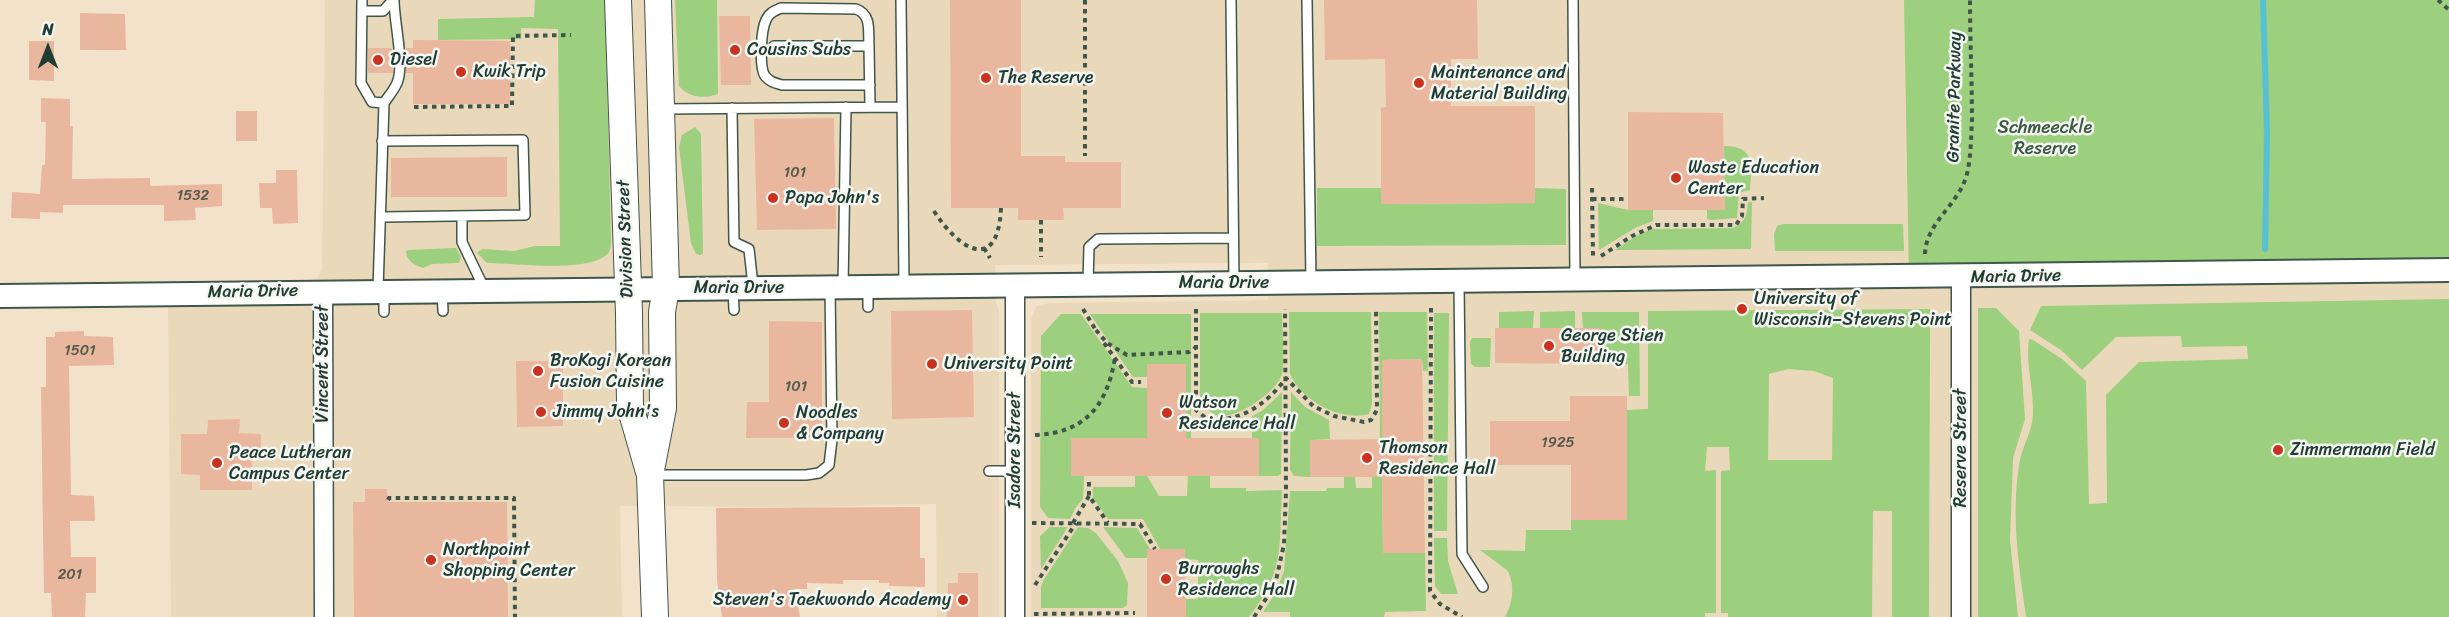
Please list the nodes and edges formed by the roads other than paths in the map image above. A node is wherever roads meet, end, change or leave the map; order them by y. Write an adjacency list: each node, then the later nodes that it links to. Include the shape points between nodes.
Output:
1 (362, 0): 9 (lane)
2 (393, 0): 9 (lane, via 383,11); 13 (lane, via 400,37 398,82)
3 (618, 0): 33 (main road, Division Street)
4 (658, 0): 18 (main road, Division Street)
5 (901, 0): 16 (lane)
6 (1231, 0): 22 (lane)
7 (1307, 0): 26 (lane)
8 (1573, 0): 25 (lane)
9 (362, 11): 13 (lane, via 361,83 372,102)
10 (774, 46): 11 (lane)
11 (869, 46): 12 (lane); 12 (lane, via 868,19 856,9 781,8 766,18 762,31 762,69 772,83)
12 (870, 85): 15 (lane)
13 (384, 103): 19 (lane)
14 (846, 107): 15 (lane); 17 (lane); 32 (lane)
15 (870, 107): 16 (lane)
16 (902, 107): 31 (lane)
17 (732, 108): 18 (lane); 37 (lane, via 734,242 749,249)
18 (661, 110): 34 (main road, Division Street)
19 (382, 141): 20 (lane, via 523,140 525,215); 21 (lane)
20 (462, 216): 21 (lane); 35 (lane, via 462,242)
21 (382, 217): 39 (lane)
22 (1233, 238): 28 (lane); 30 (lane, via 1098,239 1089,247)
23 (2449, 270): 24 (street, Maria Drive)
24 (1961, 278): 25 (street, Maria Drive); 47 (street, Reserve Street)
25 (1575, 281): 27 (street, Maria Drive)
26 (1311, 282): 27 (street, Maria Drive); 28 (street, Maria Drive)
27 (1459, 282): 43 (lane, via 1462,554)
28 (1234, 283): 30 (street, Maria Drive)
29 (1016, 284): 30 (street, Maria Drive); 31 (street, Maria Drive); 41 (street, Isadore Street)
30 (1088, 284)
31 (904, 285): 32 (street, Maria Drive, via 868,297)
32 (837, 287): 37 (street, Maria Drive); 42 (lane, via 829,465 807,475)
33 (628, 288): 34 (street, Maria Drive); 35 (street, Maria Drive); 42 (main road, Division Street, via 630,406)
34 (666, 288): 37 (street, Maria Drive); 42 (main road, Division Street, via 662,312 663,408)
35 (485, 290): 39 (street, Maria Drive, via 443,301)
36 (323, 291): 38 (street, Maria Drive); 39 (street, Maria Drive); 44 (street, Vincent Street)
37 (740, 295)
38 (0, 296)
39 (382, 297)
40 (989, 471): 41 (lane)
41 (1015, 471): 46 (street, Isadore Street)
42 (650, 475): 45 (main road, Division Street)
43 (1483, 587)
44 (324, 617)
45 (655, 617)
46 (1015, 617)
47 (1961, 617)

